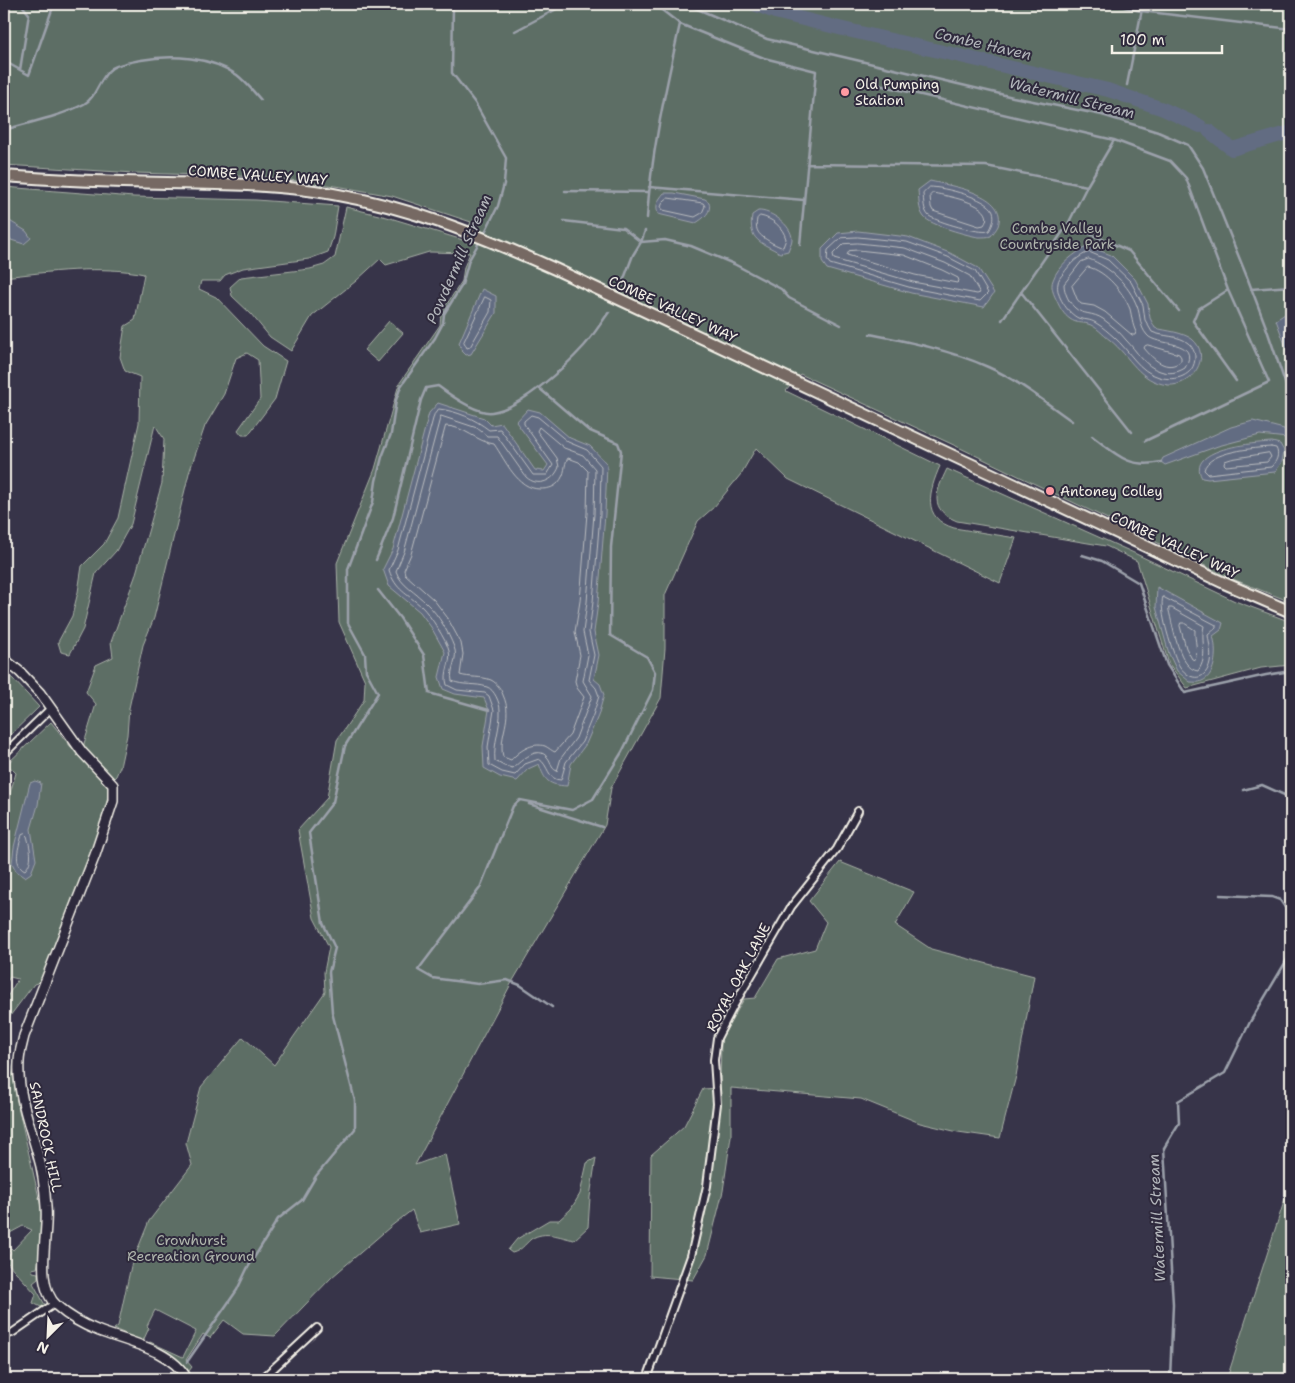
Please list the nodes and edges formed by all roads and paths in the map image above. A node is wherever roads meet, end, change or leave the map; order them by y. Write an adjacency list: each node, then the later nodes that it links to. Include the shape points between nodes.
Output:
1 (4, 176): 2 (main road, COMBE VALLEY WAY, via 283,188 404,209 500,245)
2 (1291, 612)
3 (4, 659): 4 (street, SANDROCK HILL)
4 (51, 708): 5 (street); 7 (street, SANDROCK HILL, via 65,730 113,784 113,801 24,1036 19,1062 20,1085 39,1156 47,1209 43,1269)
5 (4, 754)
6 (858, 811): 12 (street, ROYAL OAK LANE, via 838,849 791,907 717,1038 714,1060 717,1104 707,1186 691,1256)
7 (54, 1304): 9 (street, via 12,1333); 10 (street, via 83,1324 144,1346 169,1360)
8 (317, 1328): 11 (street)
9 (4, 1335)
10 (187, 1379)
11 (262, 1379)
12 (647, 1379)

